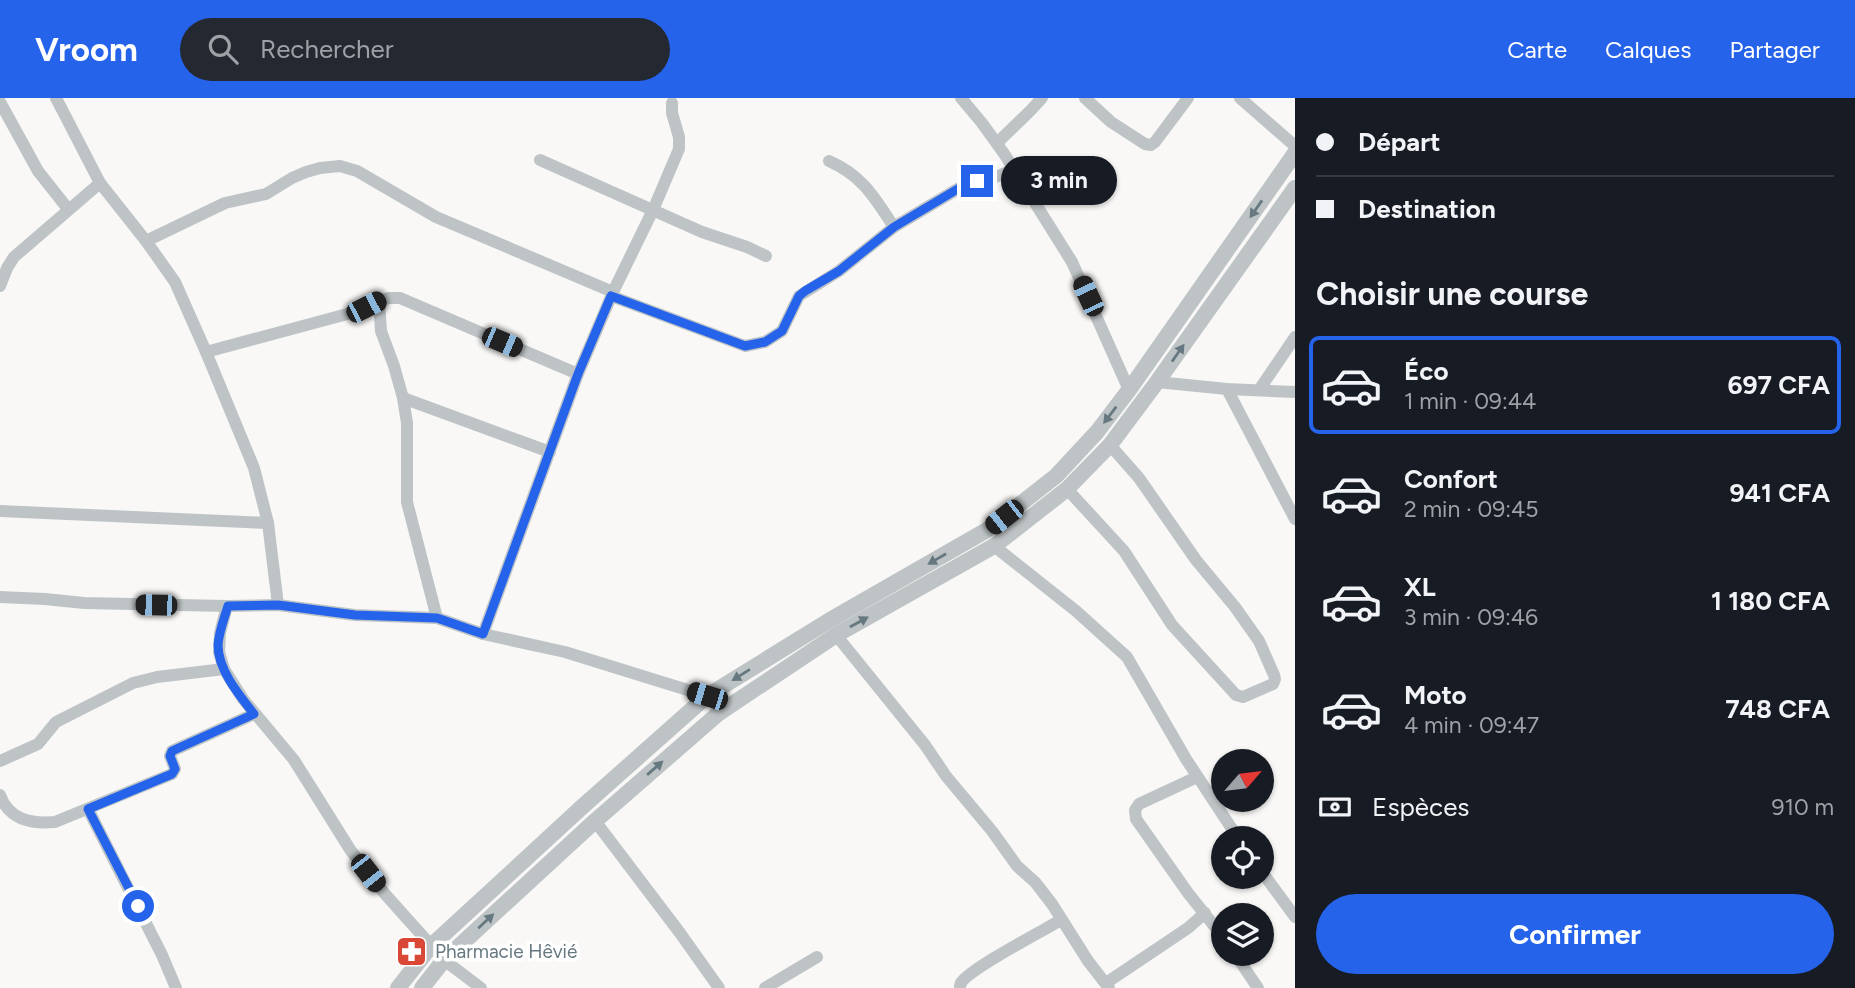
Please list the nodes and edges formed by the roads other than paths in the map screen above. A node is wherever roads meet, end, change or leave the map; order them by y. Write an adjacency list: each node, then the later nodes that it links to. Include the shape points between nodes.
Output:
1 (56, 98): 15 (street)
2 (961, 98): 9 (street)
3 (1042, 98): 9 (street)
4 (1085, 98): 5 (street, via 1111,122 1151,145)
5 (1188, 98)
6 (1240, 98): 10 (street)
7 (0, 102): 17 (street, via 38,172)
8 (672, 103): 18 (street, via 679,149)
9 (997, 143): 14 (street)
10 (1295, 146)
11 (1295, 153): 30 (street, one-way to 30)
12 (540, 160): 18 (street)
13 (829, 162): 19 (street, via 848,170 871,192)
14 (1015, 169): 19 (street, via 961,187); 30 (street, via 1072,262)
15 (100, 183): 17 (street); 20 (street)
16 (1295, 188): 28 (street, one-way to 16)
17 (68, 209): 22 (street, via 14,257)
18 (653, 210): 21 (street); 23 (street)
19 (894, 227): 23 (street, via 799,296 782,331 755,345 745,346)
20 (146, 241): 23 (street, via 225,203 266,194 306,172 340,166 357,171 436,217); 26 (street, via 175,282)
21 (766, 256)
22 (0, 283)
23 (612, 294): 27 (street)
24 (379, 301): 26 (street, via 351,313); 27 (street, via 400,298); 33 (street, via 381,331)
25 (1295, 337): 31 (street)
26 (206, 352): 39 (street, via 254,468)
27 (578, 374): 35 (street)
28 (1157, 382): 29 (street); 34 (street)
29 (1227, 388): 31 (street); 38 (street)
30 (1129, 390): 48 (street, one-way to 48, via 1056,476 987,530)
31 (1259, 390): 32 (street)
32 (1295, 391)
33 (403, 398): 35 (street); 44 (street, via 407,502)
34 (1110, 445): 36 (street); 36 (street, via 1259,641 1274,675 1272,684 1243,697 1236,695 1172,625 1124,551)
35 (551, 452): 45 (street)
36 (1067, 489): 40 (street)
37 (0, 511): 39 (street)
38 (1295, 519)
39 (268, 523): 42 (street)
40 (994, 546): 46 (street, one-way to 40); 51 (street, via 1127,657)
41 (0, 597): 43 (street)
42 (278, 605): 43 (street); 44 (street, via 355,615)
43 (228, 606): 47 (street, via 218,642)
44 (437, 618): 45 (street)
45 (483, 634): 48 (street, via 565,652)
46 (836, 635): 54 (street, one-way to 46, via 719,713); 59 (street)
47 (224, 669): 49 (street); 50 (street, via 134,683 61,719 38,744)
48 (707, 696): 61 (street)
49 (254, 714): 53 (street, via 172,751 172,774); 61 (street, via 294,760 351,851)
50 (0, 761)
51 (1197, 777): 55 (street); 57 (street, via 1135,810 1136,819)
52 (0, 795): 53 (street, via 12,813 41,823)
53 (88, 809): 66 (street)
54 (595, 821): 63 (street, one-way to 54); 70 (street)
55 (1230, 826)
56 (1274, 888): 58 (street)
57 (1205, 913): 60 (street); 65 (street)
58 (1295, 917)
59 (1061, 920): 65 (street); 72 (street, via 968,976)
60 (1211, 921)
61 (431, 946): 63 (street); 67 (street)
62 (817, 957): 71 (street)
63 (444, 960): 68 (street); 69 (street)
64 (1243, 966): 73 (street)
65 (1108, 986)
66 (176, 988)
67 (398, 988)
68 (422, 988)
69 (481, 988)
70 (719, 988)
71 (765, 988)
72 (960, 988)
73 (1258, 988)

